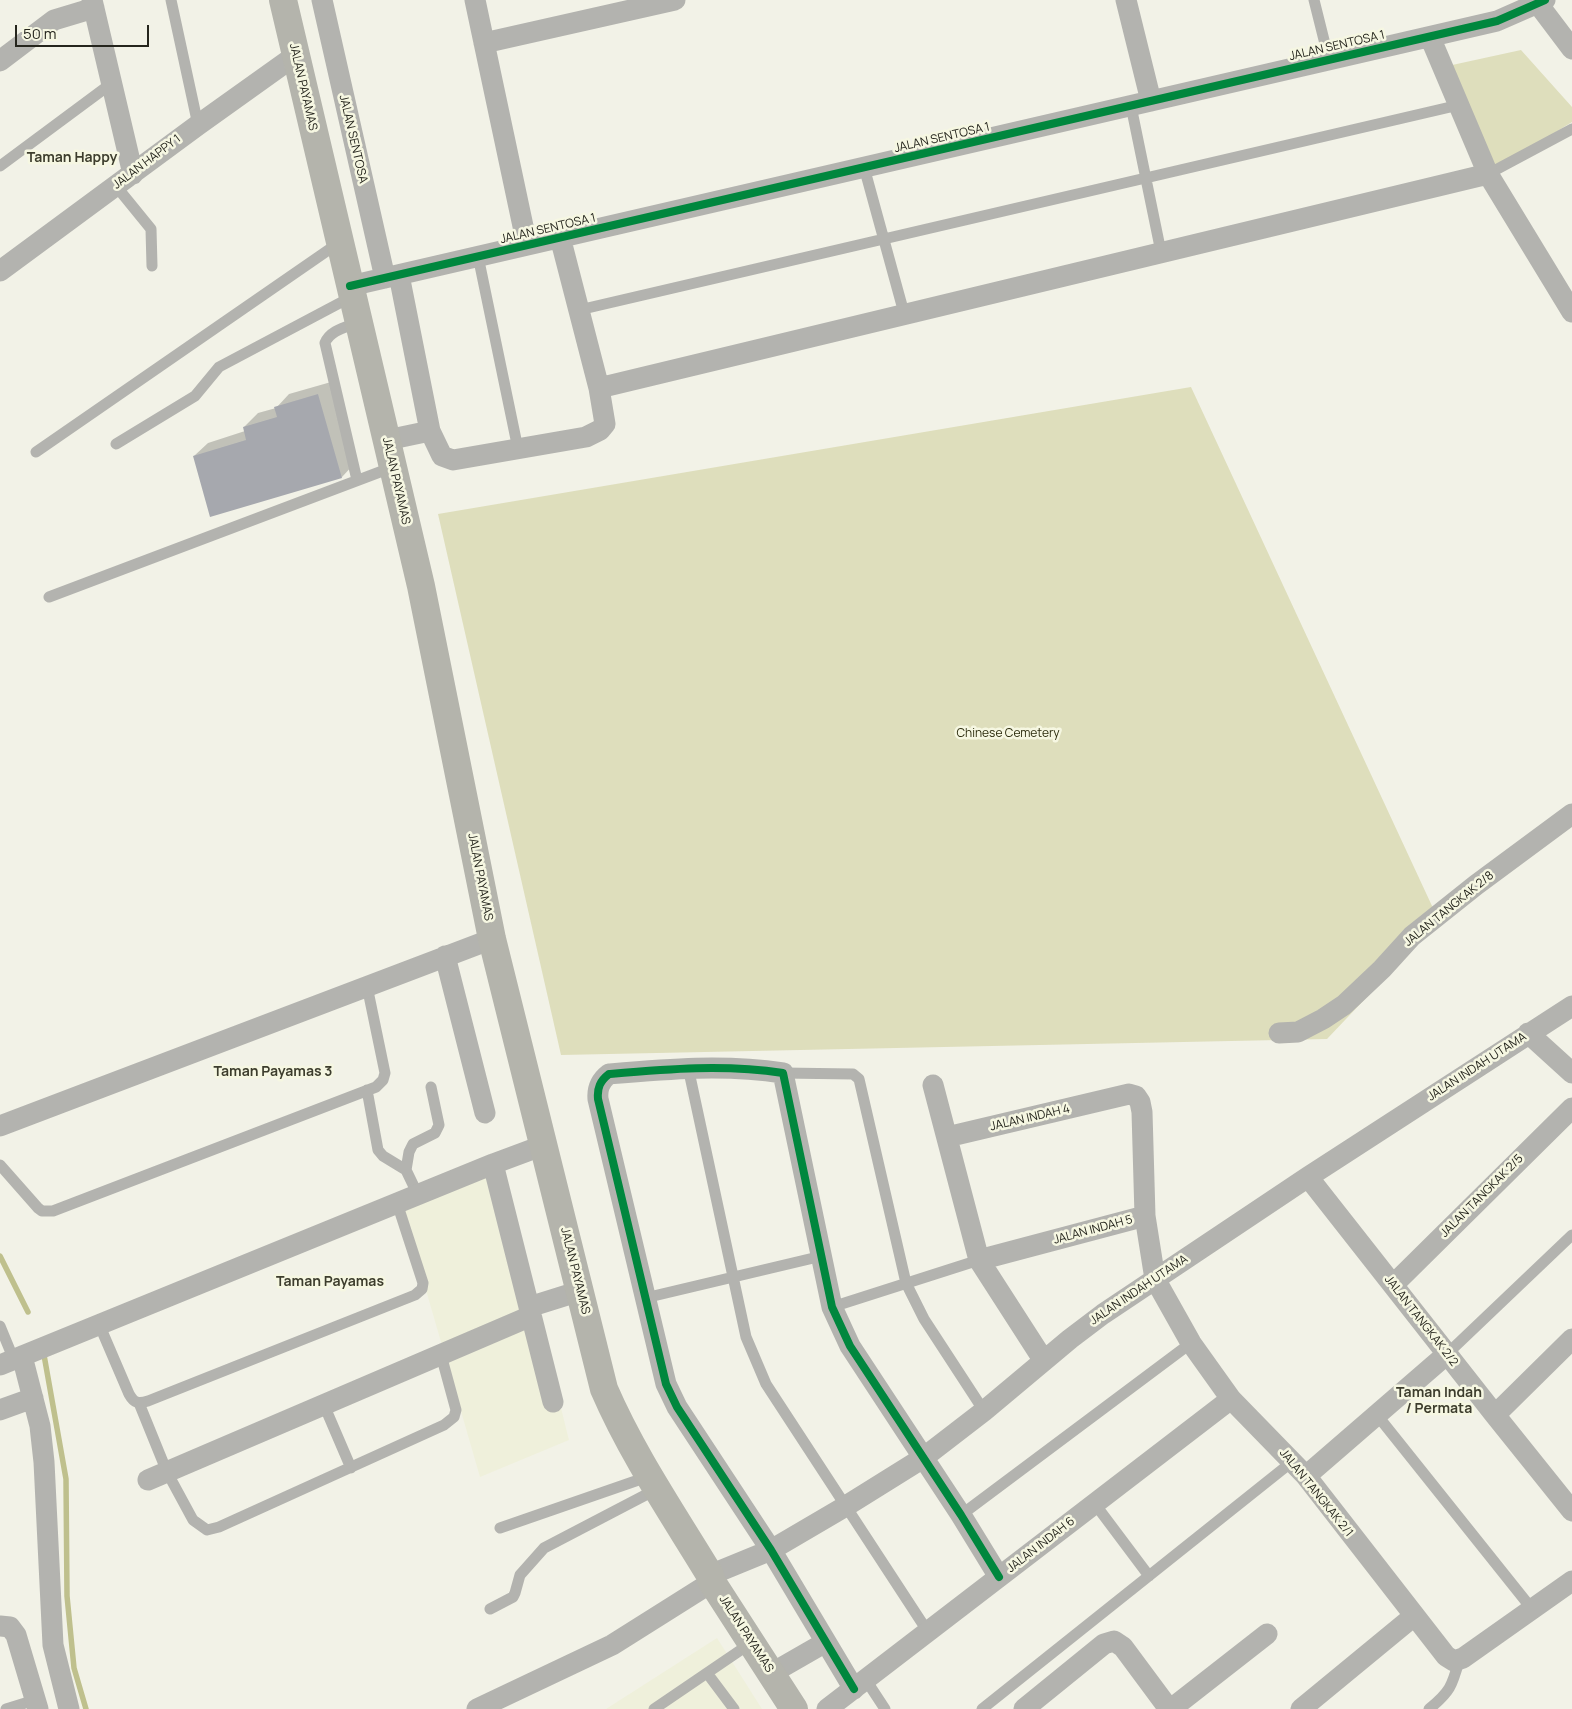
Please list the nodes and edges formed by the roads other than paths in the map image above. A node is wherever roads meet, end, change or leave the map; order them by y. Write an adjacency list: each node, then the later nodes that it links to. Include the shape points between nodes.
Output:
1 (171, 0): 19 (lane)
2 (283, 0): 13 (highway, JALAN PAYAMAS)
3 (322, 0): 35 (street, JALAN SENTOSA)
4 (475, 0): 11 (street)
5 (675, 0): 11 (street)
6 (1126, 0): 17 (street)
7 (1314, 0): 14 (lane)
8 (1539, 1): 10 (street, JALAN SENTOSA 1, via 1497,21); 12 (street)
9 (93, 4): 15 (street, via 54,20); 16 (street)
10 (1430, 36): 14 (street, JALAN SENTOSA 1); 18 (street)
11 (484, 43): 30 (street)
12 (1572, 49)
13 (296, 55): 19 (street, JALAN HAPPY 1); 29 (highway, JALAN PAYAMAS)
14 (1329, 60): 17 (street, JALAN SENTOSA 1)
15 (0, 61)
16 (112, 83): 21 (lane); 23 (street)
17 (1141, 103): 22 (street, JALAN SENTOSA 1); 25 (lane)
18 (1459, 105): 24 (street); 25 (lane)
19 (198, 125): 23 (street, JALAN HAPPY 1)
20 (1572, 129): 24 (lane)
21 (0, 166)
22 (864, 167): 27 (street, JALAN SENTOSA 1); 28 (lane)
23 (133, 174): 26 (street, JALAN HAPPY 1)
24 (1488, 174): 31 (street); 38 (street)
25 (1146, 176): 28 (lane); 31 (lane)
26 (116, 186): 33 (lane, via 151,229); 34 (street, JALAN HAPPY 1)
27 (560, 237): 30 (street, JALAN SENTOSA 1); 37 (street, JALAN SENTOSA)
28 (884, 238): 37 (lane); 39 (lane)
29 (340, 242): 36 (highway, JALAN PAYAMAS); 46 (lane)
30 (527, 245): 32 (street, JALAN SENTOSA 1)
31 (1161, 252): 39 (street)
32 (478, 256): 35 (street, JALAN SENTOSA 1); 45 (lane)
33 (152, 266)
34 (0, 271)
35 (392, 276): 36 (street, JALAN SENTOSA 1); 42 (street, JALAN SENTOSA)
36 (352, 291): 40 (highway, JALAN PAYAMAS); 44 (lane, via 216,368 195,396)
37 (579, 310): 41 (street, JALAN SENTOSA)
38 (1572, 312)
39 (904, 313): 41 (street)
40 (359, 322): 43 (highway, JALAN PAYAMAS); 48 (lane, via 330,335 326,348)
41 (599, 388): 45 (street, JALAN SENTOSA, via 605,424 600,430 586,437)
42 (430, 431): 43 (street); 45 (street, JALAN SENTOSA, via 442,456 453,460)
43 (387, 440): 47 (highway, JALAN PAYAMAS)
44 (116, 444)
45 (518, 449)
46 (36, 452)
47 (393, 466): 48 (lane); 51 (highway, JALAN PAYAMAS, via 421,586)
48 (357, 480): 49 (lane)
49 (49, 597)
50 (1572, 814): 55 (street, JALAN TANGKAK 2/8, via 1426,924 1344,1005 1298,1032)
51 (492, 938): 52 (street); 67 (highway, JALAN PAYAMAS)
52 (445, 956): 53 (street); 64 (street)
53 (367, 986): 62 (lane, via 385,1073 380,1083); 65 (street)
54 (1572, 1006): 56 (street, JALAN INDAH UTAMA)
55 (1279, 1033)
56 (1528, 1033): 59 (street); 71 (street, JALAN INDAH UTAMA)
57 (688, 1068): 58 (street, via 751,1068); 78 (lane); 83 (street, via 609,1074 597,1092)
58 (783, 1073): 76 (street); 80 (lane, via 853,1074 859,1079)
59 (1572, 1073)
60 (933, 1085): 66 (street)
61 (431, 1087): 70 (lane, via 439,1125 435,1133 410,1147)
62 (367, 1090): 69 (lane, via 53,1211 38,1208); 70 (lane, via 378,1150)
63 (1572, 1108): 81 (street, JALAN TANGKAK 2/5)
64 (485, 1114)
65 (0, 1126)
66 (947, 1137): 74 (street, JALAN INDAH 4, via 1133,1094 1140,1102 1142,1112); 77 (street)
67 (544, 1146): 68 (street); 82 (highway, JALAN PAYAMAS)
68 (492, 1164): 72 (street); 85 (street)
69 (0, 1165)
70 (406, 1170): 72 (lane)
71 (1308, 1177): 79 (street, JALAN INDAH UTAMA); 81 (street, JALAN TANGKAK 2/2)
72 (418, 1195): 73 (street)
73 (397, 1203): 86 (street); 97 (lane, via 423,1283 415,1295)
74 (1145, 1216): 77 (street, JALAN INDAH 5); 79 (street, JALAN INDAH 5)
75 (1572, 1235): 90 (lane)
76 (822, 1256): 78 (lane); 84 (street)
77 (979, 1260): 80 (lane); 93 (street)
78 (733, 1277): 83 (lane); 109 (lane, via 746,1337 766,1384)
79 (1154, 1279): 89 (street, JALAN TANGKAK 2/1); 93 (street, JALAN INDAH UTAMA, via 1070,1338)
80 (906, 1283): 84 (lane); 100 (lane, via 924,1319)
81 (1393, 1285): 90 (street, JALAN TANGKAK 2/2)
82 (580, 1291): 85 (street); 107 (highway, JALAN PAYAMAS, via 604,1389)
83 (645, 1298): 113 (street, via 666,1384 677,1407)
84 (832, 1307): 103 (street, via 850,1346)
85 (530, 1312): 91 (street); 96 (street)
86 (99, 1324): 92 (street); 97 (lane, via 129,1394 133,1401)
87 (0, 1326): 92 (lane)
88 (1572, 1339): 102 (street)
89 (1191, 1342): 95 (street, JALAN TANGKAK 2/1); 111 (lane)
90 (1447, 1354): 101 (street); 102 (street, JALAN TANGKAK 2/2)
91 (441, 1355): 98 (street); 104 (lane, via 456,1410 454,1417 444,1425)
92 (12, 1360): 94 (street)
93 (1044, 1361): 100 (street, JALAN INDAH UTAMA)
94 (33, 1398): 99 (street); 127 (street, via 44,1462)
95 (1231, 1399): 105 (street, JALAN TANGKAK 2/1); 108 (street, JALAN INDAH 6)
96 (553, 1402)
97 (139, 1403): 106 (lane)
98 (324, 1405): 104 (lane); 106 (street)
99 (0, 1410)
100 (984, 1411): 103 (street, JALAN INDAH UTAMA)
101 (1377, 1415): 105 (street); 119 (lane)
102 (1495, 1415): 110 (street, JALAN TANGKAK 2/2)
103 (923, 1458): 109 (street, JALAN INDAH UTAMA); 111 (street)
104 (351, 1468): 106 (lane, via 207,1530 193,1520)
105 (1299, 1469): 114 (lane); 120 (street, JALAN TANGKAK 2/1)
106 (158, 1476)
107 (654, 1482): 112 (lane); 116 (highway, JALAN PAYAMAS); 118 (lane, via 544,1548 520,1575 513,1597)
108 (1095, 1504): 114 (lane); 115 (street, JALAN INDAH 6)
109 (846, 1506): 113 (street, JALAN INDAH UTAMA); 122 (lane)
110 (1572, 1511)
111 (961, 1515): 115 (street)
112 (500, 1528)
113 (770, 1550): 116 (street, JALAN INDAH UTAMA); 124 (street)
114 (1149, 1576): 141 (lane)
115 (999, 1577): 122 (street, JALAN INDAH 6)
116 (711, 1578): 126 (highway, JALAN PAYAMAS); 135 (street, JALAN INDAH UTAMA, via 612,1645)
117 (1572, 1580): 119 (street)
118 (490, 1609)
119 (1532, 1609): 128 (street)
120 (1414, 1616): 128 (street, JALAN TANGKAK 2/1); 144 (street)
121 (0, 1626): 125 (street, via 14,1630)
122 (928, 1632): 131 (street, JALAN INDAH 6)
123 (1266, 1634): 143 (street)
124 (826, 1642): 130 (street); 131 (street)
125 (18, 1643): 127 (street); 132 (street)
126 (751, 1643): 129 (lane); 130 (highway, JALAN PAYAMAS)
127 (54, 1645): 134 (street)
128 (1452, 1658): 145 (lane, via 1453,1683)
129 (707, 1673): 136 (lane); 137 (lane)
130 (772, 1673): 138 (highway, JALAN PAYAMAS)
131 (860, 1684): 139 (street, JALAN INDAH 6); 140 (lane)
132 (36, 1704): 133 (lane)
133 (6, 1709)
134 (69, 1709)
135 (477, 1709)
136 (654, 1709)
137 (734, 1709)
138 (794, 1709)
139 (827, 1709)
140 (885, 1709)
141 (982, 1709)
142 (1024, 1709): 143 (street, via 1104,1644 1114,1641 1123,1647)
143 (1170, 1709)
144 (1301, 1709)
145 (1429, 1709)

